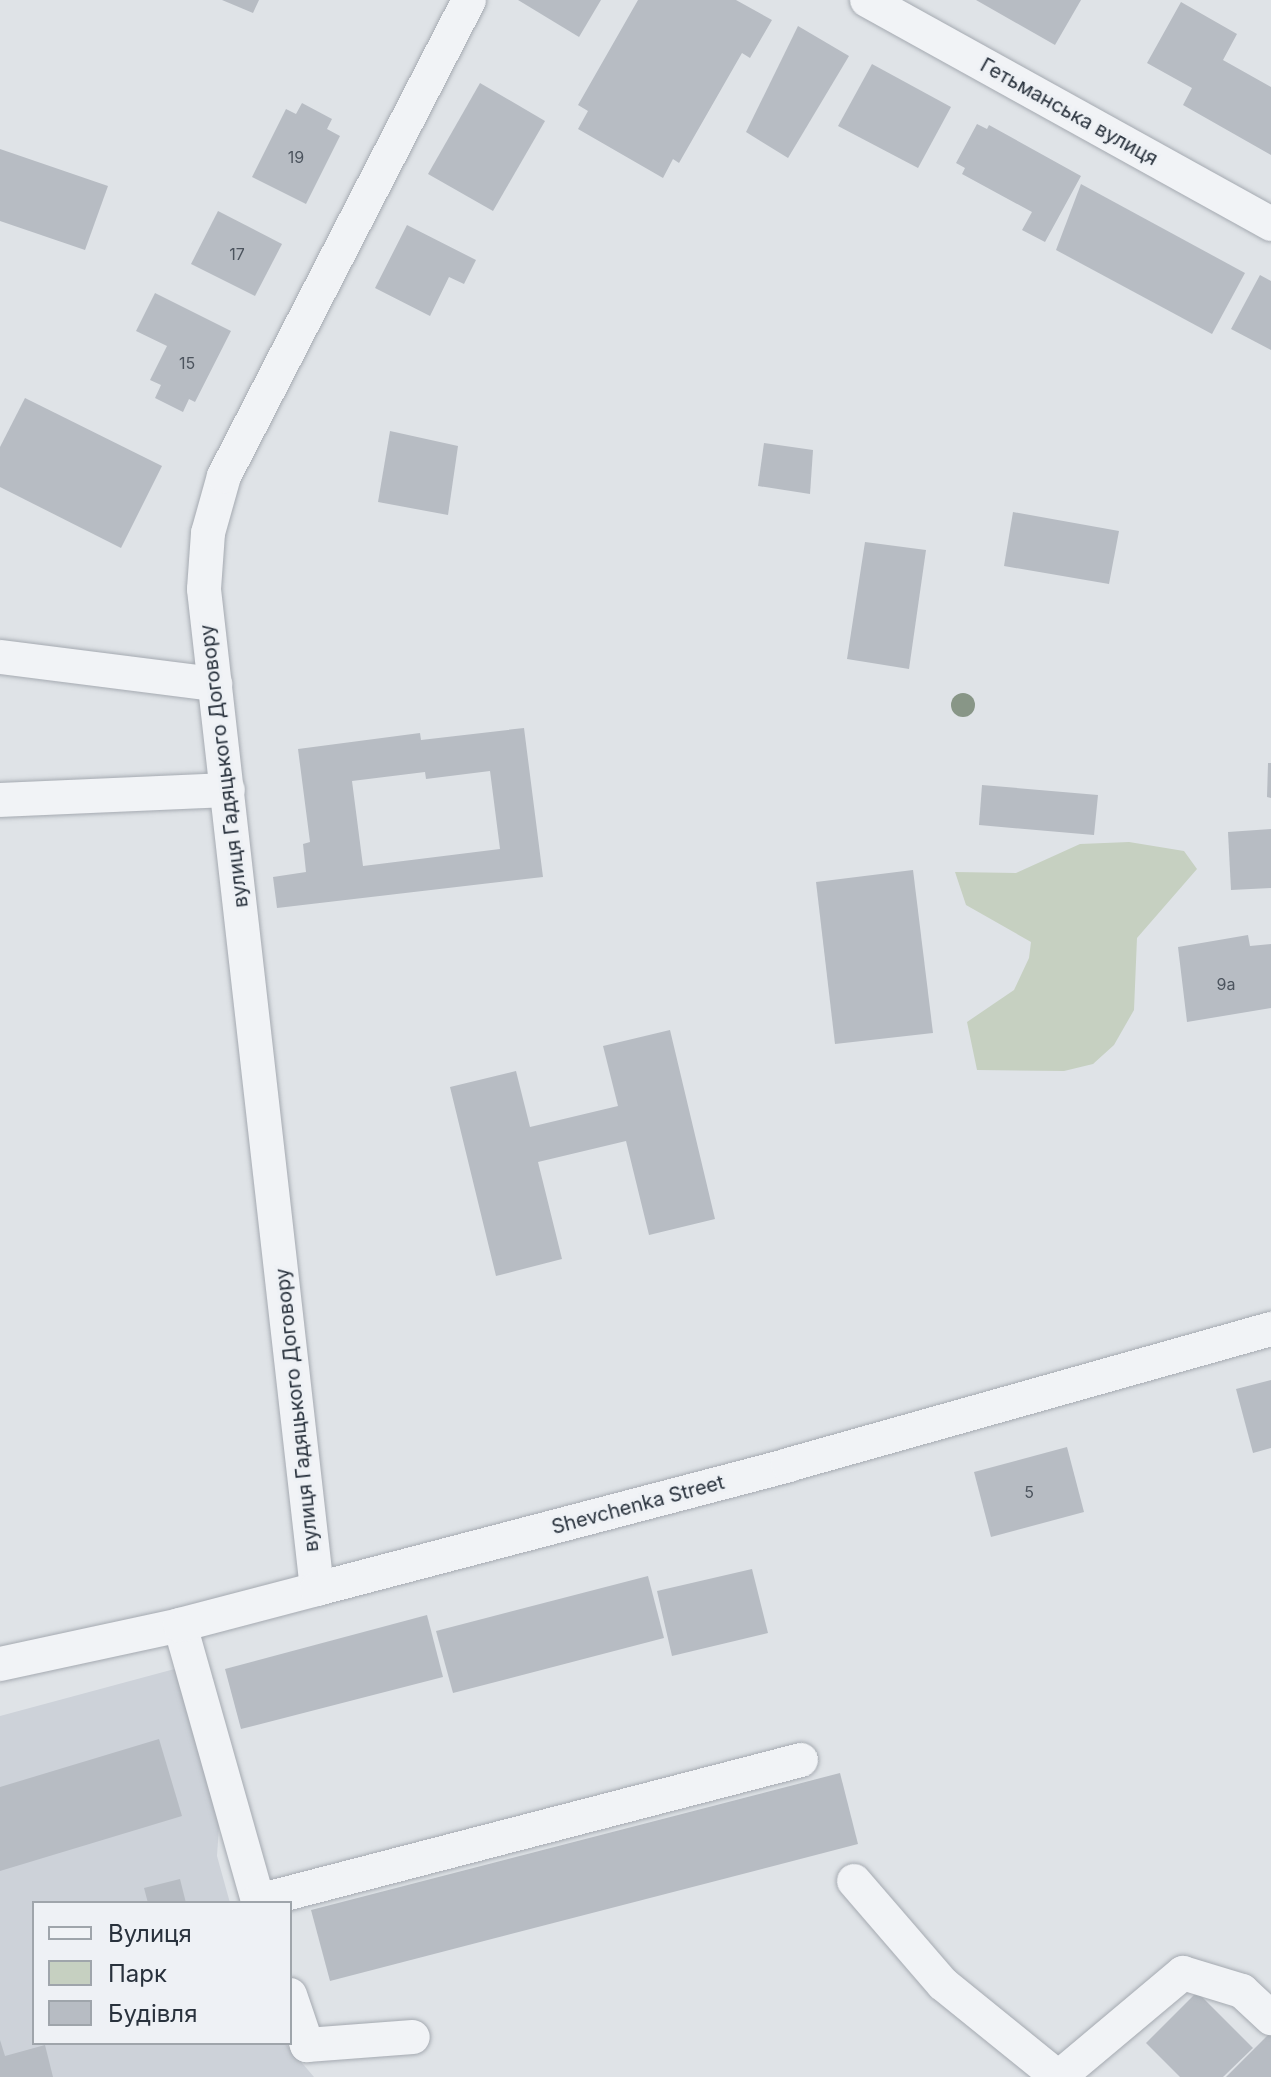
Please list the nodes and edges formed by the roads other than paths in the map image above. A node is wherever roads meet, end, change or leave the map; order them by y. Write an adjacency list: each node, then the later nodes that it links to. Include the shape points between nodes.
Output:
1 (469, 0): 5 (street, вулиця Гадяцького Договору, via 224,476 208,533 204,589)
2 (867, 0): 3 (street, Гетьманська вулиця)
3 (1271, 224)
4 (0, 657): 5 (street)
5 (215, 684): 6 (street, вулиця Гадяцького Договору)
6 (228, 790): 7 (street); 9 (street, вулиця Гадяцького Договору)
7 (0, 800)
8 (1271, 1329): 9 (street, Shevchenka Street, via 788,1465)
9 (317, 1589): 10 (street, Shevchenka Street)
10 (180, 1625): 11 (street, Shevchenka Street); 14 (street)
11 (0, 1664)
12 (801, 1760): 15 (street)
13 (854, 1881): 19 (street, via 943,1984)
14 (258, 1901)
15 (262, 1901)
16 (292, 2001): 18 (street, via 307,2045)
17 (1271, 2018): 19 (street, via 1242,1991 1183,1973)
18 (413, 2037)
19 (1059, 2077)

